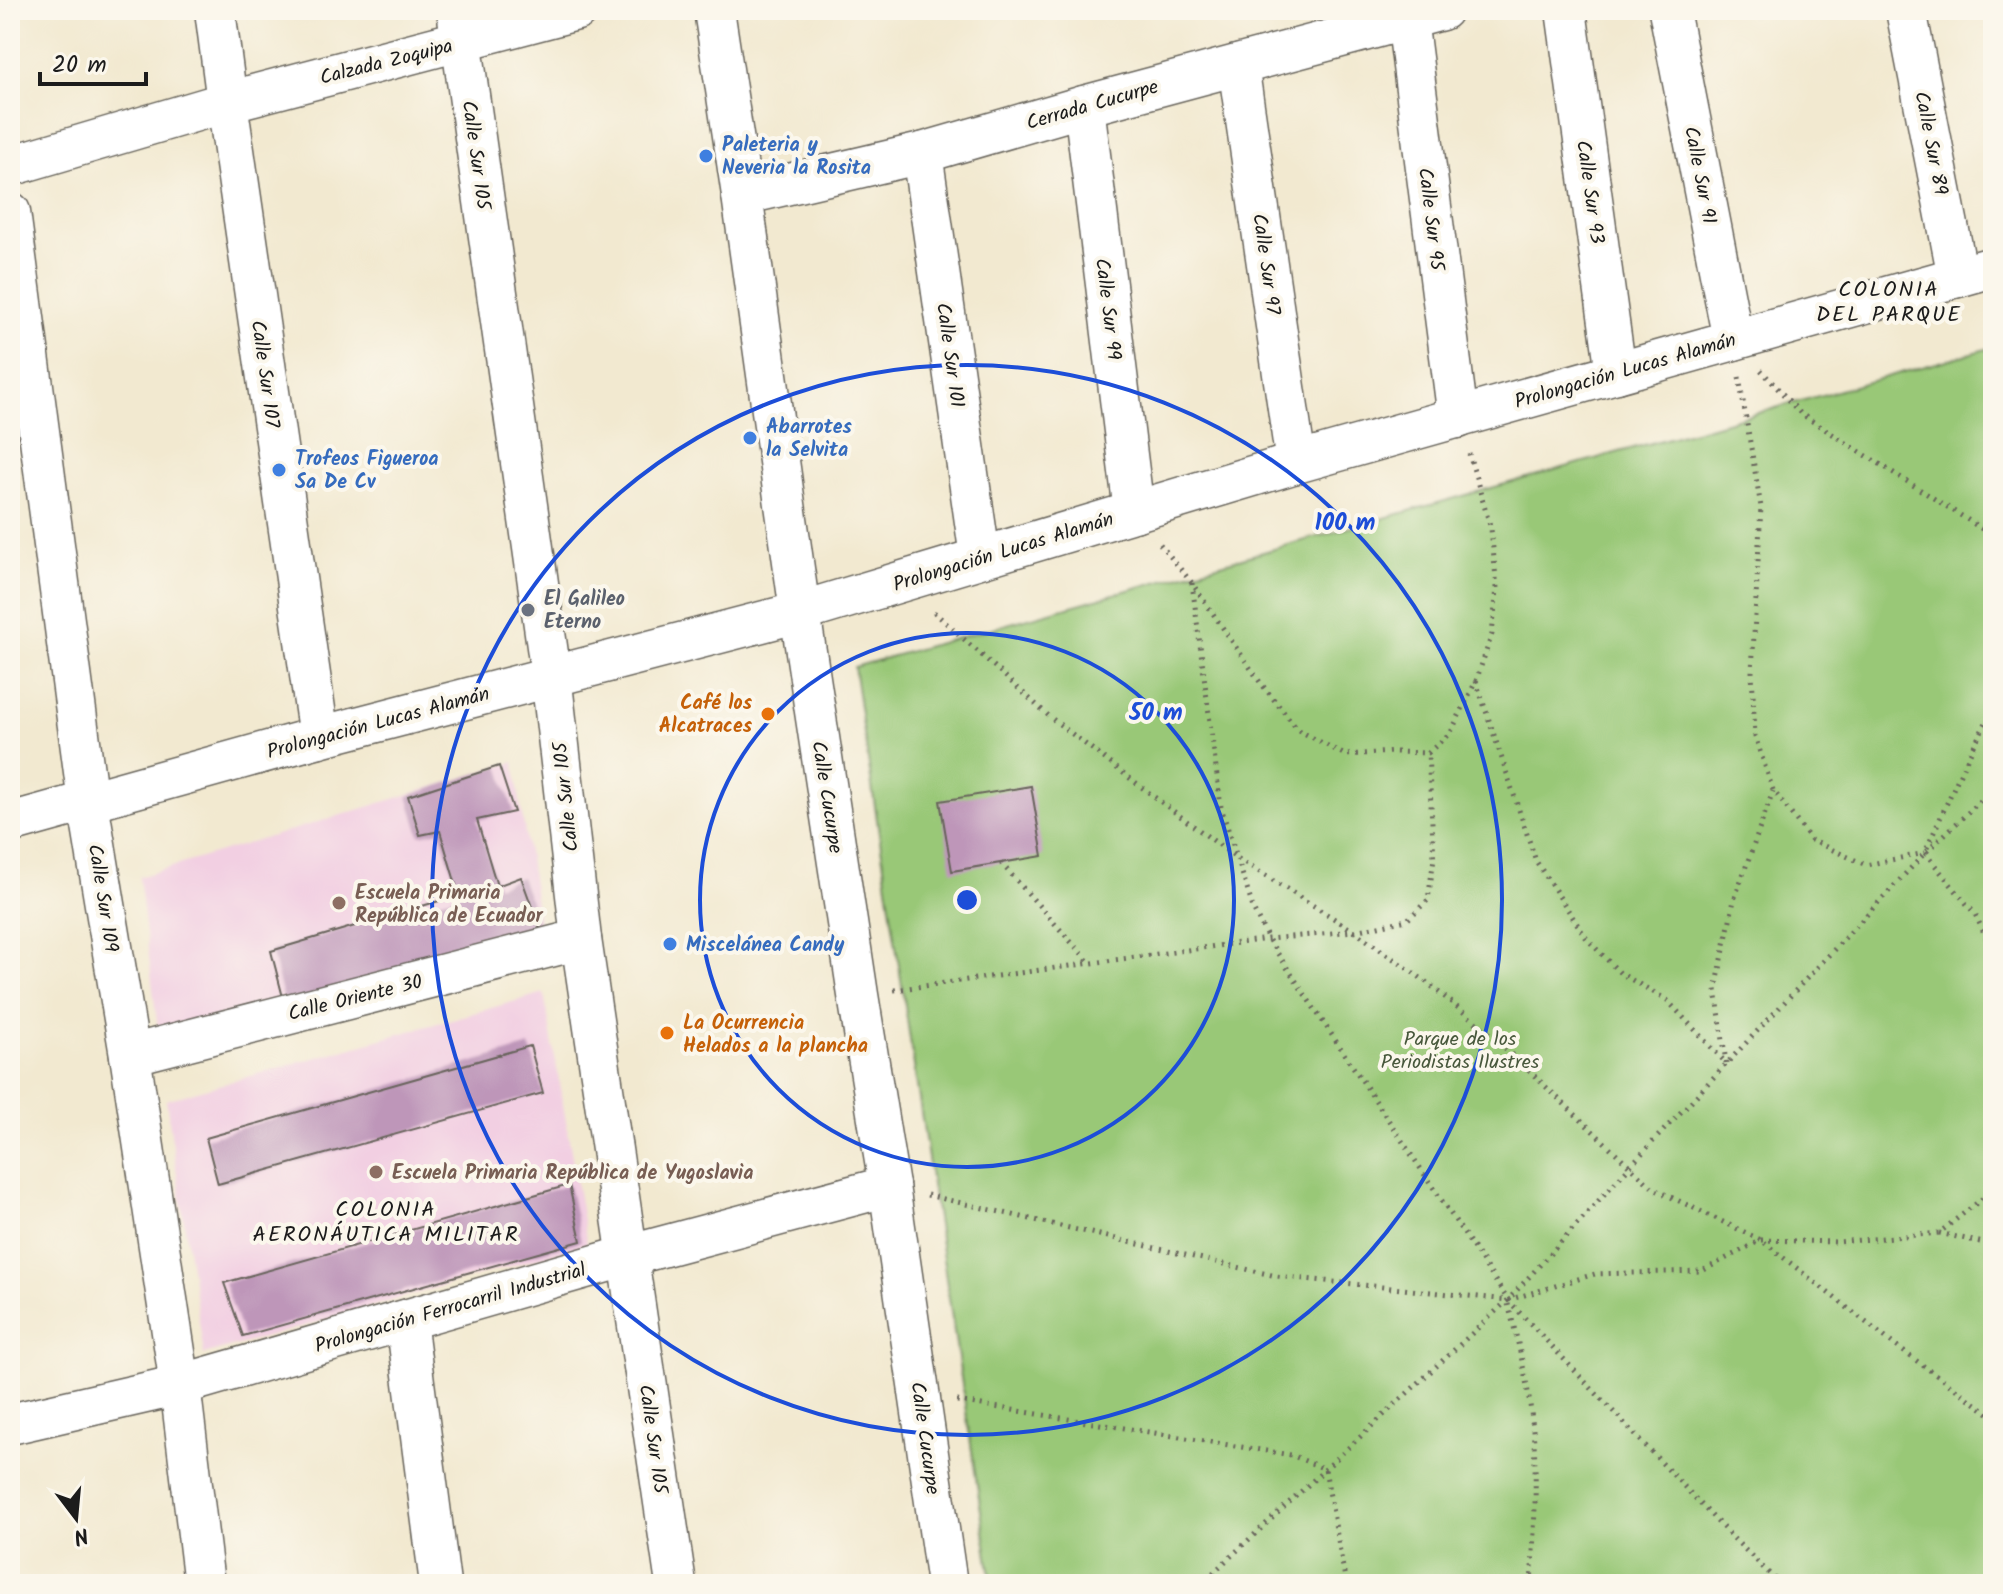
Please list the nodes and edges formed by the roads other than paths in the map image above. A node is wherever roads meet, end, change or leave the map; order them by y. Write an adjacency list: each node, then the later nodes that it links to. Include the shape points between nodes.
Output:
1 (215, 10): 10 (street, Calle Sur 107)
2 (577, 10): 8 (street, Calzada Zoquipa)
3 (714, 10): 14 (street, Calle Cucurpe)
4 (1566, 10): 18 (street, Calle Sur 93)
5 (1669, 10): 17 (street, Calle Sur 91)
6 (1906, 10): 16 (street, Calle Sur 89)
7 (1424, 15): 9 (street, Cerrada Cucurpe); 19 (street, Calle Sur 95)
8 (459, 26): 10 (street, Calzada Zoquipa); 24 (street, Calle Sur 105)
9 (1238, 65): 11 (street, Cerrada Cucurpe); 20 (street, Calle Sur 97)
10 (227, 102): 13 (street, Calzada Zoquipa); 25 (street, Calle Sur 107)
11 (1084, 106): 12 (street, Cerrada Cucurpe); 21 (street, Calle Sur 99)
12 (922, 153): 14 (street, Cerrada Cucurpe); 22 (street, Calle Sur 101)
13 (10, 166)
14 (742, 195): 23 (street, Calle Cucurpe)
15 (10, 212): 26 (street, Calle Sur 109)
16 (1976, 272): 17 (street, Prolongación Lucas Alamán)
17 (1733, 340): 18 (street, Prolongación Lucas Alamán)
18 (1616, 373): 19 (street, Prolongación Lucas Alamán)
19 (1458, 418): 20 (street, Prolongación Lucas Alamán)
20 (1296, 463): 21 (street, Prolongación Lucas Alamán)
21 (1134, 512): 22 (street, Prolongación Lucas Alamán)
22 (980, 557): 23 (street, Prolongación Lucas Alamán)
23 (800, 612): 24 (street, Prolongación Lucas Alamán); 30 (street, Calle Cucurpe)
24 (551, 675): 25 (street, Prolongación Lucas Alamán); 28 (street, Calle Sur 105)
25 (319, 737): 26 (street, Prolongación Lucas Alamán)
26 (88, 802): 27 (street, Prolongación Lucas Alamán); 29 (street, Calle Sur 109)
27 (10, 823)
28 (581, 939): 29 (street, Calle Oriente 30); 31 (street, Calle Sur 105)
29 (130, 1055): 33 (street, Calle Sur 109)
30 (889, 1186): 31 (street, Prolongación Ferrocarril Industrial); 38 (street, Calle Cucurpe)
31 (627, 1256): 32 (street, Prolongación Ferrocarril Industrial); 37 (street, Calle Sur 105)
32 (406, 1320): 33 (street, Prolongación Ferrocarril Industrial); 36 (street)
33 (180, 1385): 34 (street, Prolongación Ferrocarril Industrial); 35 (street, Calle Sur 109)
34 (10, 1424)
35 (204, 1584)
36 (440, 1584)
37 (676, 1584)
38 (947, 1584)

